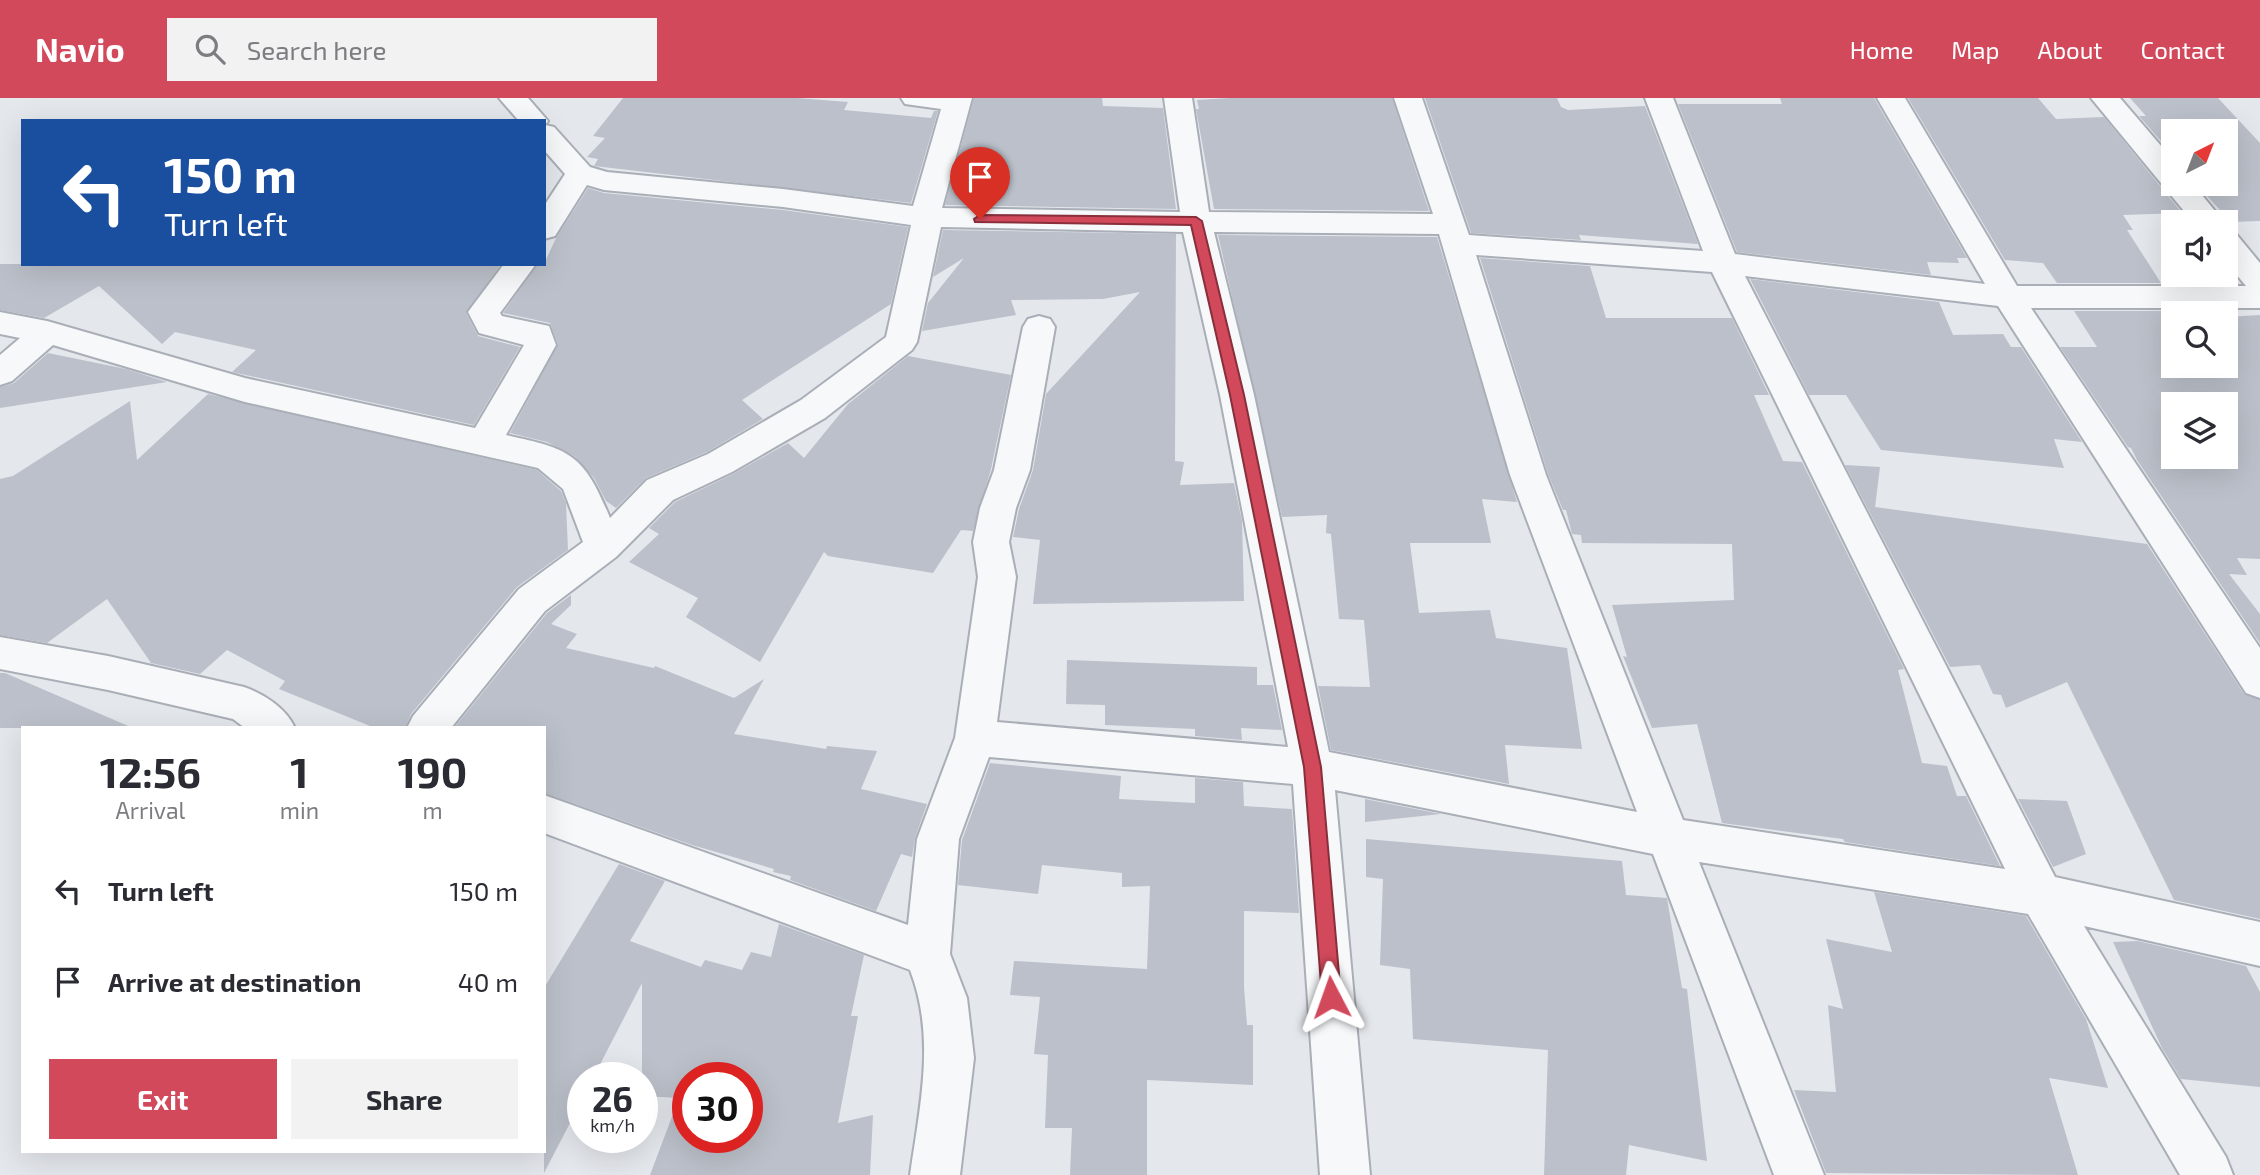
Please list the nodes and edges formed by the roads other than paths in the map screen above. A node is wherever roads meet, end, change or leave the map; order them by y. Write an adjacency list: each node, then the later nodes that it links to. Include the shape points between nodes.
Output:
1 (513, 98): 9 (street)
2 (915, 98): 8 (street)
3 (1178, 98): 16 (street)
4 (1408, 98): 18 (street)
5 (1659, 98): 20 (street)
6 (1891, 98): 23 (street)
7 (2105, 98): 11 (street)
8 (958, 100): 15 (street)
9 (532, 119)
10 (546, 135): 12 (street)
11 (2161, 165)
12 (580, 173): 15 (street, via 604,181); 17 (street)
13 (2187, 196): 14 (street)
14 (2199, 210)
15 (925, 217): 16 (street); 30 (street, via 926,231 901,342 813,409 720,463 660,490)
16 (1196, 221): 18 (street); 36 (street, via 1237,395)
17 (546, 226)
18 (1453, 234): 20 (street); 38 (street, via 1528,475)
19 (2238, 257): 22 (street)
20 (1723, 264): 23 (street); 39 (street)
21 (519, 266): 29 (street, via 484,312 490,325 538,334 540,345)
22 (2260, 283)
23 (2008, 297): 24 (street); 32 (street)
24 (2260, 297)
25 (0, 323): 27 (street)
26 (1039, 327): 35 (street, via 1012,470 990,542 997,577)
27 (47, 332): 28 (street); 29 (street, via 245,390)
28 (0, 373)
29 (484, 443): 30 (street, via 549,457 578,482)
30 (603, 547): 34 (street, via 532,600)
31 (0, 653): 33 (street, via 244,704)
32 (2260, 681)
33 (272, 726)
34 (429, 726)
35 (975, 738): 36 (street); 41 (street, via 938,839)
36 (1312, 767): 38 (street); 43 (street)
37 (546, 815): 41 (street)
38 (1671, 838): 39 (street); 44 (street)
39 (2041, 895): 40 (street); 45 (street)
40 (2260, 944)
41 (927, 954): 42 (street, via 944,998 950,1058)
42 (935, 1175)
43 (1345, 1175)
44 (1799, 1175)
45 (2208, 1175)

